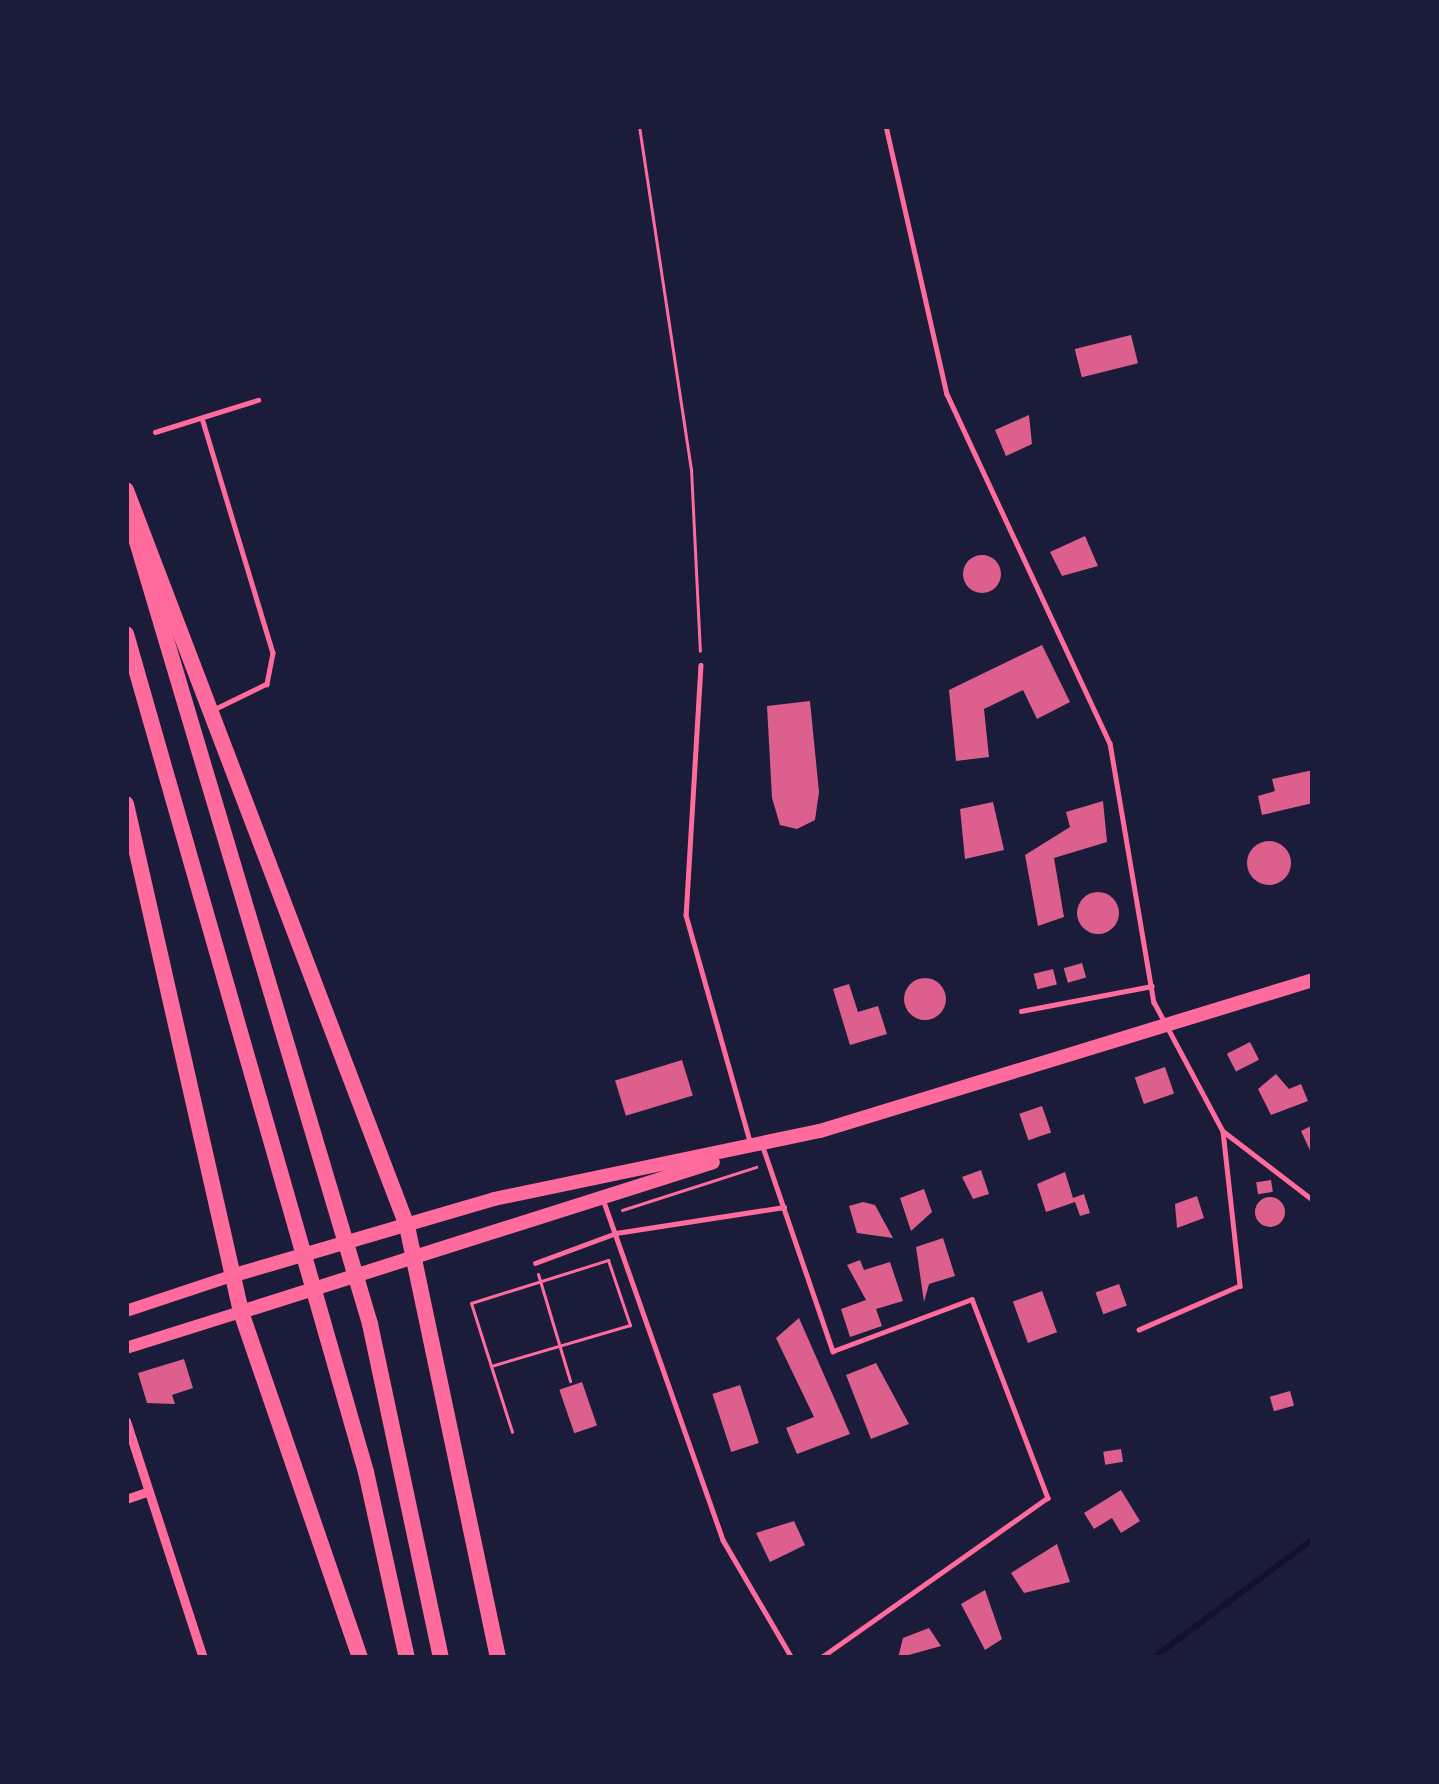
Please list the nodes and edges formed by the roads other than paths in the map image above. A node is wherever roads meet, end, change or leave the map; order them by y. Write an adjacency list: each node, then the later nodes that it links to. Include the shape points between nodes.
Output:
1 (886, 126): 12 (lane, via 947,394 1110,743)
2 (258, 400): 3 (lane)
3 (202, 418): 4 (lane); 9 (lane, via 273,653 267,684)
4 (155, 432)
5 (126, 490): 9 (highway)
6 (126, 505): 37 (highway, via 370,1324)
7 (126, 634): 36 (highway, via 366,1472)
8 (701, 665): 16 (lane, via 686,915)
9 (216, 709): 20 (highway)
10 (126, 804): 25 (highway)
11 (1313, 980): 14 (main road)
12 (1152, 986): 13 (lane); 14 (lane)
13 (1021, 1011)
14 (1162, 1026): 15 (lane, via 1204,1080); 16 (main road)
15 (1223, 1131): 18 (lane); 28 (lane, via 1240,1286)
16 (758, 1148): 17 (main road); 19 (lane); 20 (main road)
17 (603, 1199): 21 (lane); 22 (main road)
18 (1313, 1200)
19 (784, 1207): 21 (lane); 40 (lane, via 833,1352 972,1299 1048,1498)
20 (407, 1226): 22 (highway); 25 (main road)
21 (616, 1233): 23 (lane); 39 (lane, via 724,1540)
22 (416, 1261): 27 (main road); 38 (highway)
23 (535, 1263)
24 (1313, 1268): 29 (lane)
25 (231, 1276): 26 (main road); 27 (highway)
26 (126, 1311)
27 (241, 1312): 30 (main road); 35 (highway)
28 (1138, 1330)
29 (1313, 1330)
30 (126, 1348)
31 (126, 1421): 32 (street)
32 (149, 1491): 33 (street); 34 (street)
33 (126, 1498)
34 (203, 1658)
35 (360, 1658)
36 (407, 1658)
37 (441, 1658)
38 (498, 1658)
39 (792, 1658)
40 (821, 1658)

